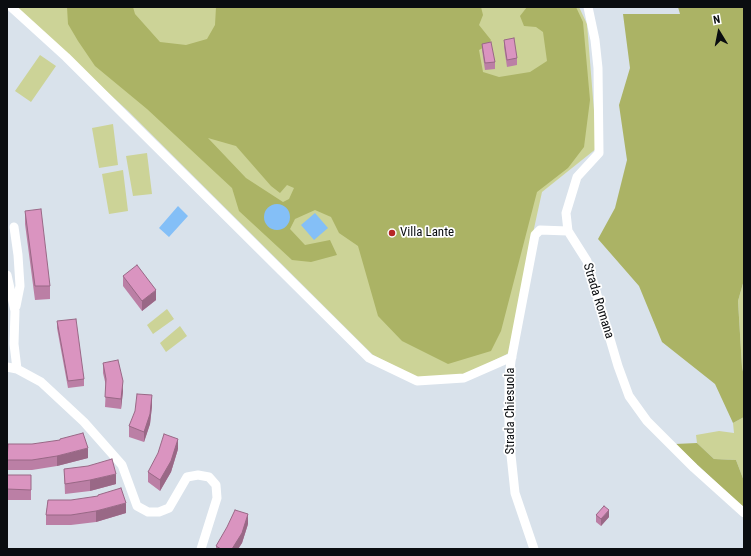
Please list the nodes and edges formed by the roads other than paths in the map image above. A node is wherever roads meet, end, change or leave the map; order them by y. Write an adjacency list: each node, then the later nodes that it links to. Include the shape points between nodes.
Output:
1 (11, 7): 7 (street, via 66,57 369,358 416,381 464,378)
2 (588, 7): 4 (street, Strada Romana, via 598,68 599,153 577,177 566,214)
3 (14, 227): 6 (street, via 20,286)
4 (568, 231): 7 (street, Strada Chiesuola, via 540,230 535,235); 10 (street, Strada Romana, via 587,261 629,396 647,420 694,468)
5 (7, 274): 6 (street)
6 (15, 311): 9 (street, via 14,344)
7 (512, 357): 12 (street, Strada Chiesuola, via 508,436 515,493)
8 (7, 367): 9 (street)
9 (17, 369): 11 (street, via 41,382 84,422 122,464 137,506 148,512 159,512 169,508 188,477 209,477 216,485 217,498)
10 (744, 513)
11 (201, 549)
12 (534, 549)

